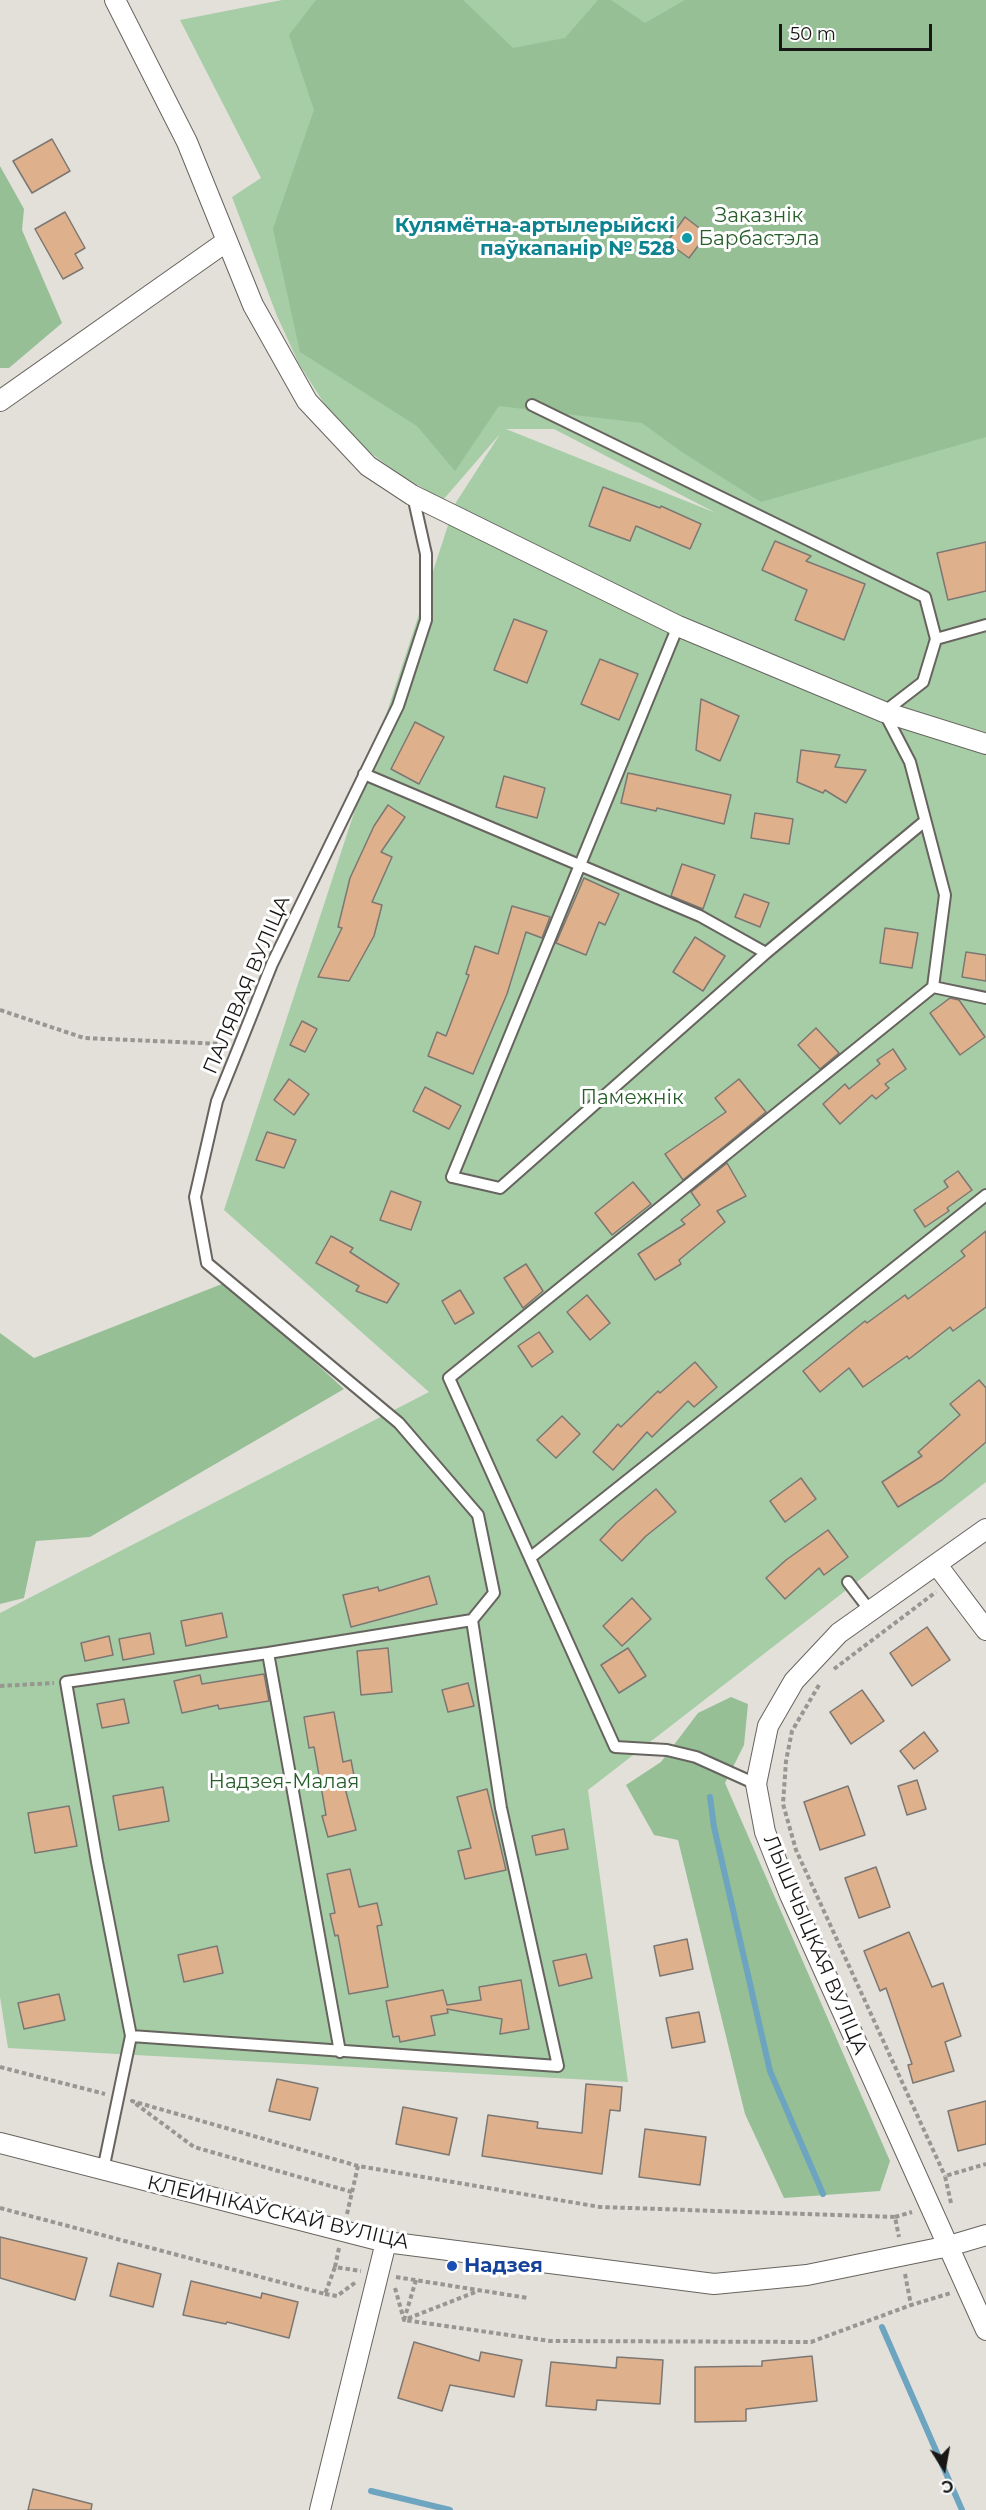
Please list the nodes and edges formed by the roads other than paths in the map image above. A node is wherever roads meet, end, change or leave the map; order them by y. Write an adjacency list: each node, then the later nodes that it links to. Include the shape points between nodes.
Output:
1 (115, 0): 2 (street, via 187,142)
2 (227, 241): 3 (street); 5 (street, via 253,305 307,400 368,466)
3 (0, 401)
4 (532, 405): 8 (lane, via 925,597)
5 (412, 495): 7 (street); 11 (lane, ПАЛЯВАЯ ВУЛІЦА, via 426,554 426,620 398,706)
6 (986, 625): 8 (lane)
7 (678, 626): 9 (street); 13 (lane)
8 (936, 639): 9 (lane, via 923,682)
9 (884, 712): 10 (street); 12 (lane, via 910,762)
10 (986, 744)
11 (364, 774): 13 (lane); 23 (lane, ПАЛЯВАЯ ВУЛІЦА, via 272,964 217,1101 195,1197 207,1263 399,1423 478,1515 494,1593)
12 (925, 820): 14 (lane); 15 (lane, via 945,895)
13 (579, 866): 14 (lane, via 700,916); 14 (lane, via 452,1177 500,1188)
14 (766, 953)
15 (933, 987): 16 (lane); 19 (lane, via 449,1378)
16 (986, 998)
17 (986, 1195): 19 (lane)
18 (986, 1529): 20 (street, ЛЫШЧЫЦКАЯ ВУЛІЦА)
19 (531, 1557): 26 (lane, via 615,1747 667,1750 696,1757)
20 (937, 1565): 22 (street, ЛЫШЧЫЦКАЯ ВУЛІЦА); 24 (street)
21 (848, 1582): 22 (lane)
22 (871, 1612): 26 (street, ЛЫШЧЫЦКАЯ ВУЛІЦА, via 839,1633 794,1681 768,1726)
23 (472, 1620): 25 (lane); 28 (lane, via 501,1808 558,2066)
24 (986, 1630)
25 (268, 1653): 27 (lane, via 66,1682); 28 (lane)
26 (756, 1784): 33 (street, ЛЫШЧЫЦКАЯ ВУЛІЦА, via 765,1832 790,1895)
27 (131, 2036): 28 (lane); 30 (lane)
28 (340, 2052)
29 (0, 2143): 30 (street, КЛЕЙНІКАЎСКАЙ ВУЛІЦА)
30 (103, 2170): 32 (street, КЛЕЙНІКАЎСКАЙ ВУЛІЦА)
31 (986, 2235): 33 (street, КЛЕЙНІКАЎСКАЙ ВУЛІЦА)
32 (386, 2242): 33 (street, КЛЕЙНІКАЎСКАЙ ВУЛІЦА, via 714,2284 807,2275); 35 (street)
33 (949, 2246): 34 (street, ЛЫШЧЫЦКАЯ ВУЛІЦА)
34 (986, 2330)
35 (320, 2510)

